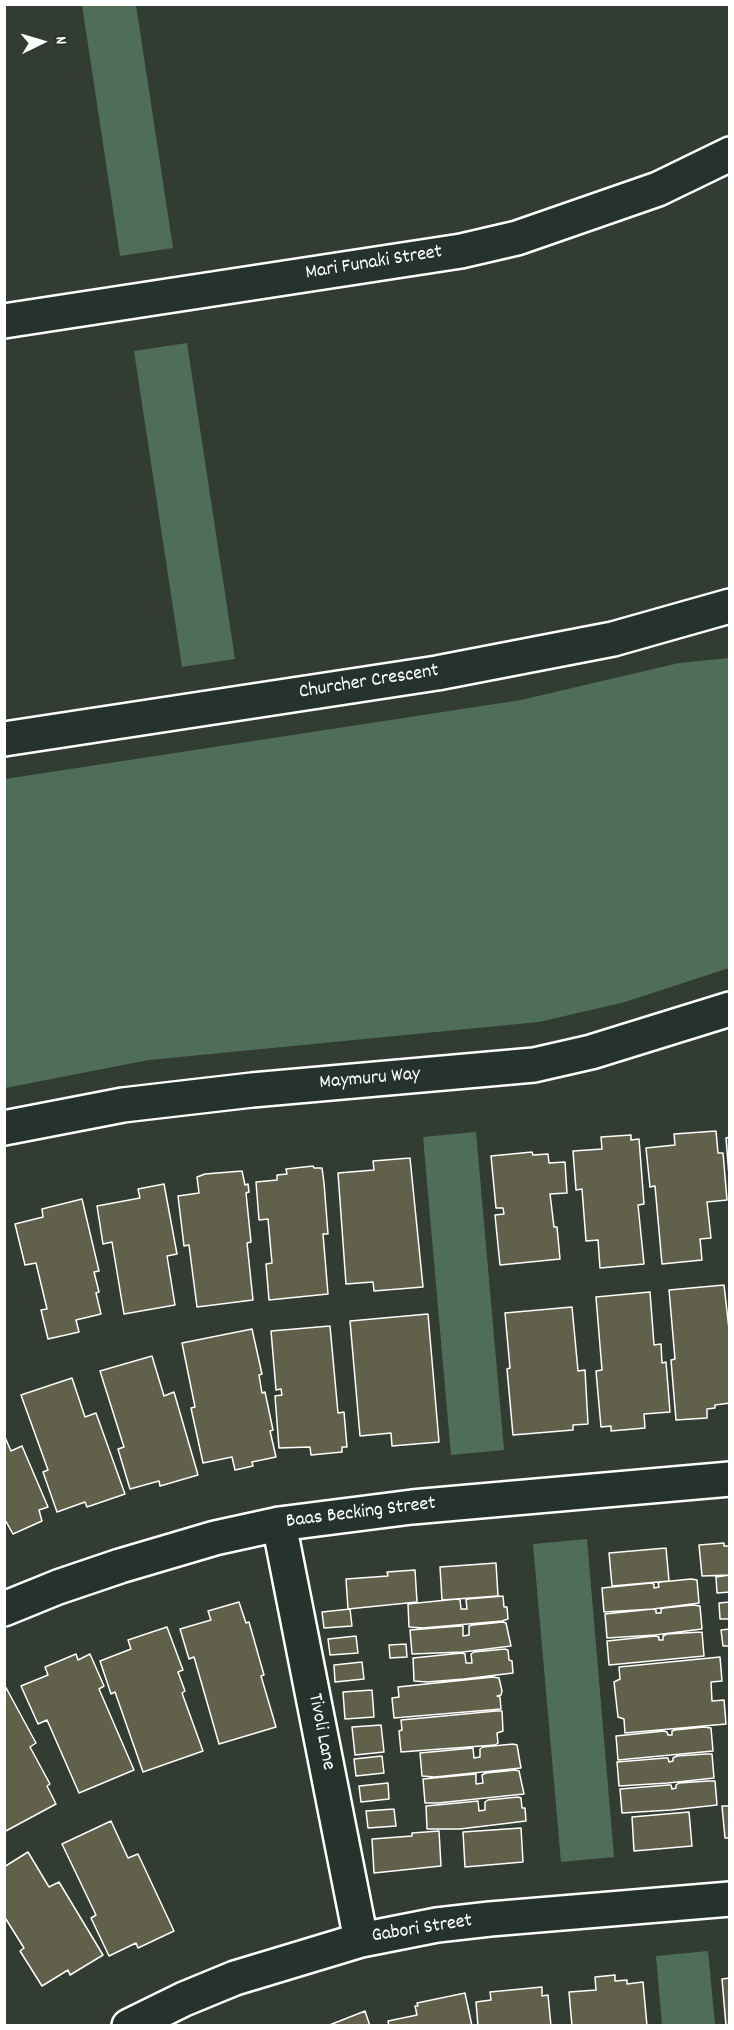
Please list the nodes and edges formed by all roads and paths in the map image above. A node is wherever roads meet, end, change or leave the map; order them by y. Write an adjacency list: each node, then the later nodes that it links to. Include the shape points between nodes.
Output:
1 (729, 154): 2 (street, Mari Funaki Street, via 658,189 517,238 461,251)
2 (4, 321)
3 (729, 606): 4 (street, Churcher Crescent, via 613,639 437,673)
4 (4, 739)
5 (729, 1009): 6 (street, Maymuru Way, via 602,1049 534,1065 159,1101)
6 (4, 1128)
7 (729, 1479): 8 (street, Baas Becking Street, via 412,1506)
8 (279, 1524): 9 (street, Baas Becking Street, via 129,1563); 11 (street, Tivoli Lane)
9 (4, 1609)
10 (729, 1899): 11 (street, Gabori Street, via 490,1919)
11 (361, 1940): 12 (street, Gabori Street, via 235,1978)
12 (129, 2025)

